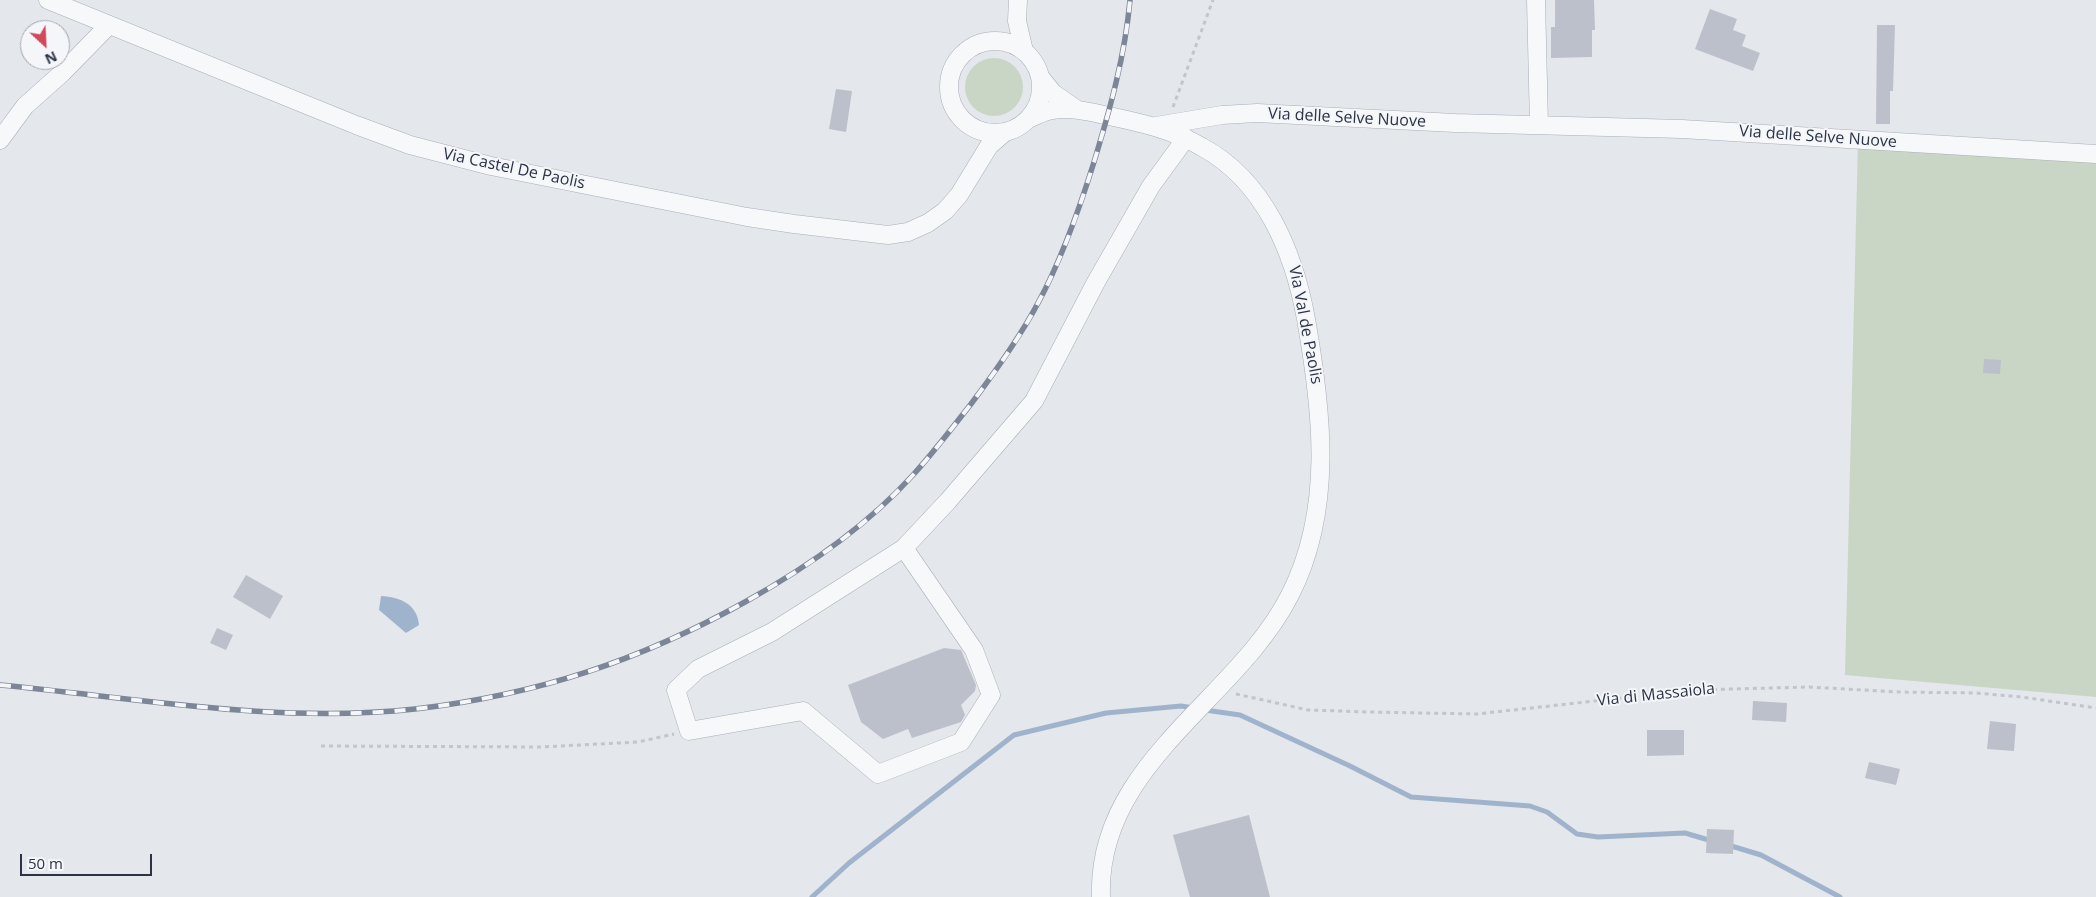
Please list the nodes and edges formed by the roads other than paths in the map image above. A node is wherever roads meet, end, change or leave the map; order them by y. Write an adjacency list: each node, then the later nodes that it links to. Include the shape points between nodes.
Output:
1 (48, 0): 4 (street, Via Castel De Paolis)
2 (1017, 0): 5 (street); 6 (street, via 1017,21)
3 (1536, 0): 12 (street)
4 (108, 25): 15 (street, via 25,106); 17 (street, Via Castel De Paolis, via 356,125 441,154 780,222 888,235 908,232 945,211 959,195)
5 (1000, 40): 6 (street); 10 (street, via 974,45 955,63 950,75 950,94 956,112)
6 (1024, 51): 7 (street, via 1032,58)
7 (1041, 78): 8 (street, via 1053,93); 9 (street, via 1037,107)
8 (1076, 109): 9 (street, Via Val de Paolis, via 1050,110); 11 (street, Via Val de Paolis)
9 (1028, 119): 13 (street)
10 (965, 122): 13 (street, via 984,131); 17 (street, via 974,140)
11 (1161, 125): 12 (street, Via delle Selve Nuove, via 1249,113); 14 (street, Via Val de Paolis)
12 (1539, 125): 16 (street, Via delle Selve Nuove, via 1682,129)
13 (1005, 132): 17 (street, Via Castel De Paolis, via 989,146)
14 (1186, 138): 18 (street, via 1151,186 1034,401); 19 (street, Via Val de Paolis, via 1214,154 1236,172 1256,196 1283,239 1294,266 1302,296 1320,409 1317,506 1302,568 1275,621 1144,771 1116,821 1104,859)
15 (0, 140)
16 (2096, 154)
17 (975, 166)
18 (904, 548): 18 (street, via 772,632 698,669 676,690 689,731 803,711 878,774 961,742 991,695 974,650)
19 (1101, 897)

